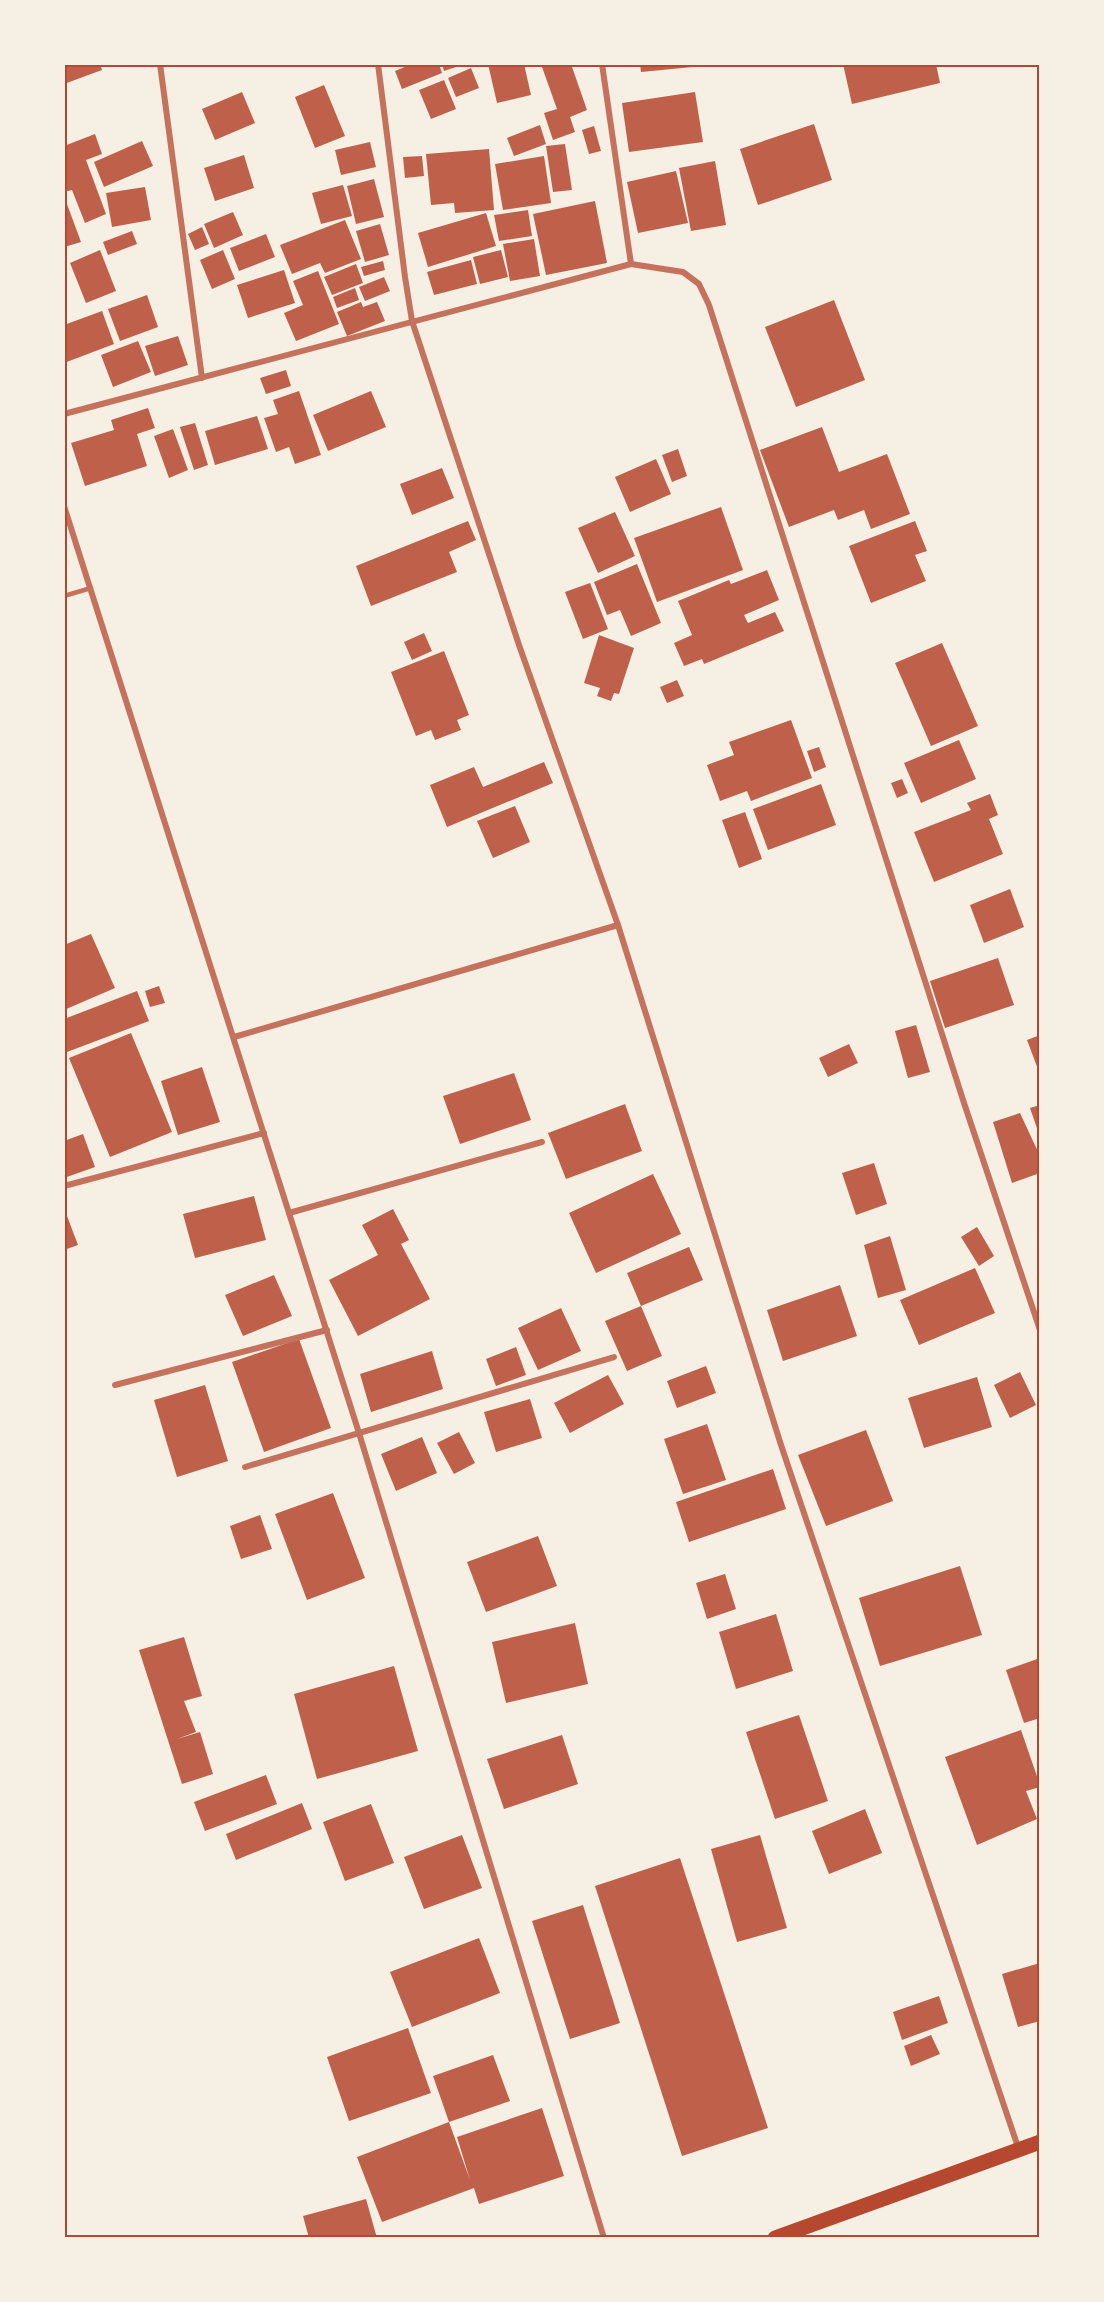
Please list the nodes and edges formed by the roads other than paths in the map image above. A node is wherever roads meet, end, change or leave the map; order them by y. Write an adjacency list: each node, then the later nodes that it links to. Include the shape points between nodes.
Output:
1 (160, 64): 6 (street)
2 (378, 64): 5 (street)
3 (602, 64): 4 (street)
4 (631, 264): 5 (street); 18 (street, via 683,272 699,284 710,305)
5 (412, 321): 6 (street); 11 (street, via 519,645)
6 (201, 378): 7 (street)
7 (64, 414)
8 (64, 506): 9 (street)
9 (91, 588): 10 (lane); 12 (street)
10 (64, 596)
11 (618, 925): 12 (street); 24 (street, via 782,1445)
12 (234, 1037): 13 (street)
13 (264, 1133): 15 (street); 16 (street)
14 (542, 1142): 16 (street)
15 (64, 1186)
16 (289, 1213): 17 (street)
17 (327, 1330): 20 (street); 21 (street)
18 (1040, 1330)
19 (614, 1358): 21 (street)
20 (115, 1385)
21 (359, 1433): 22 (street); 25 (street)
22 (245, 1467)
23 (1040, 2142): 24 (main road)
24 (1019, 2150): 26 (main road)
25 (604, 2238)
26 (775, 2238)

